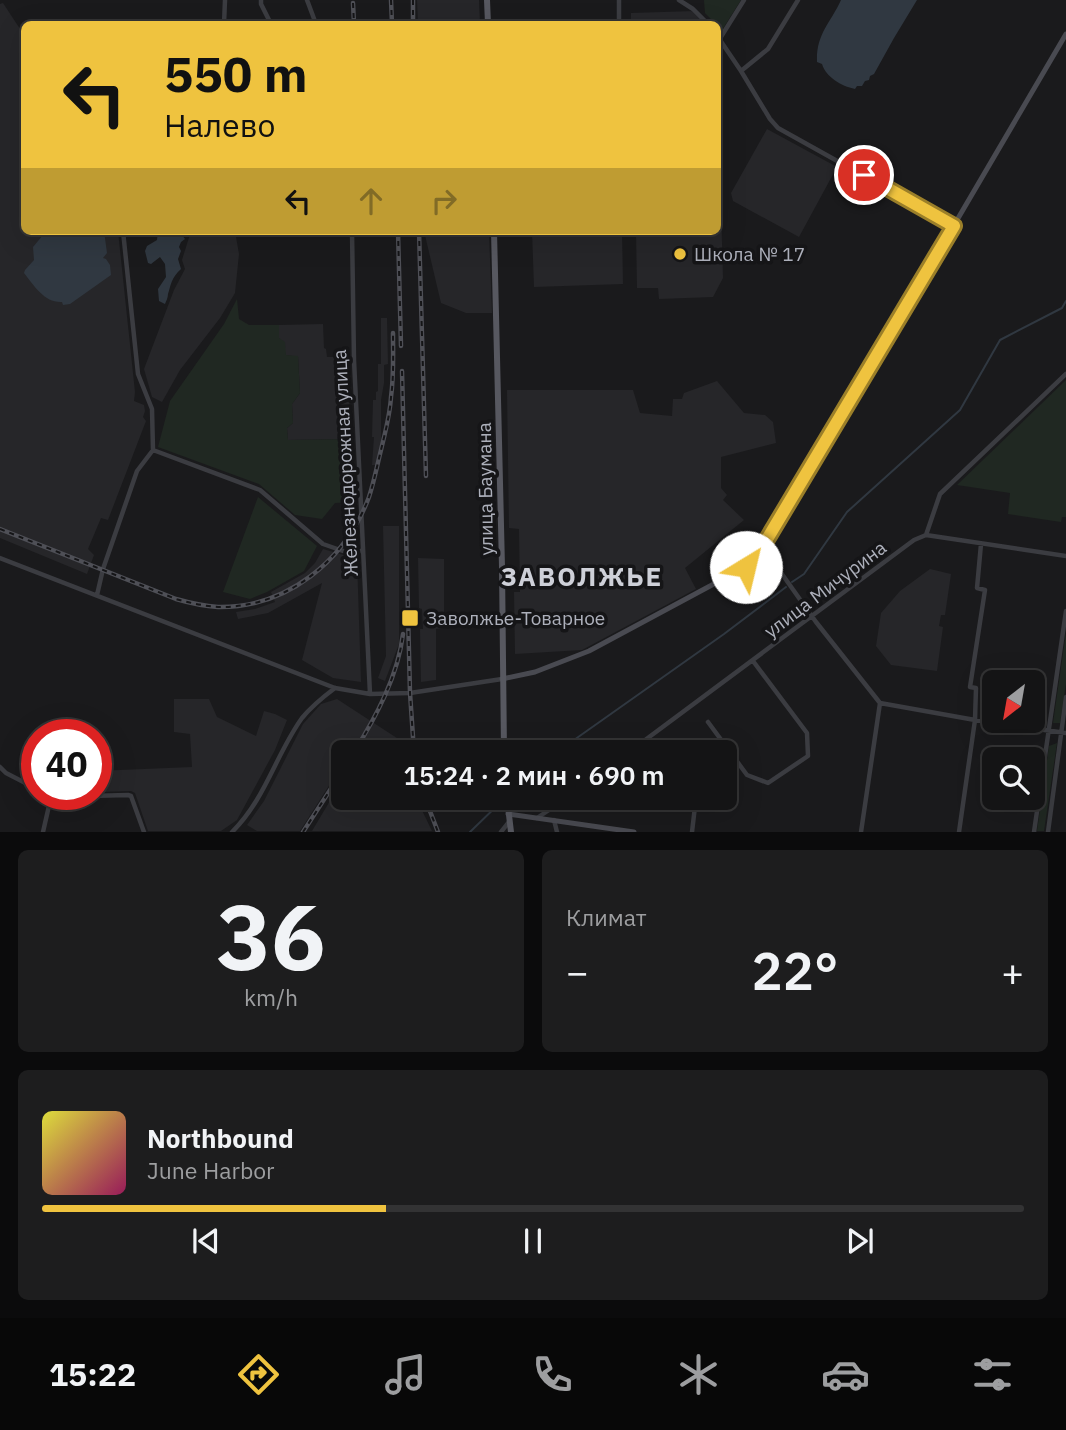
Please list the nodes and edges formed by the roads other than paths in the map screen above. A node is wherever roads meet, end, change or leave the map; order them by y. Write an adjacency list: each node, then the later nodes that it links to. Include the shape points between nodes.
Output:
1 (225, 0): 9 (street)
2 (261, 0): 10 (street)
3 (307, 0): 11 (street)
4 (487, 0): 12 (main road)
5 (619, 0): 13 (street)
6 (679, 0): 14 (street)
7 (744, 0): 15 (street)
8 (798, 0): 18 (street, via 768,49)
9 (224, 21)
10 (270, 21)
11 (315, 21)
12 (488, 21)
13 (620, 21)
14 (705, 21)
15 (721, 34)
16 (1066, 34): 19 (street)
17 (721, 42): 18 (street)
18 (741, 71): 19 (street, via 778,128)
19 (954, 226): 28 (street)
20 (123, 235): 24 (street, via 138,374 152,409)
21 (352, 235): 27 (street, Железнодорожная улица)
22 (494, 235): 35 (main road, улица Баумана)
23 (1066, 374): 25 (street, via 940,494)
24 (153, 450): 27 (street, via 260,490 323,544 342,551); 31 (street, via 137,471)
25 (926, 535): 26 (street); 33 (street, улица Мичурина)
26 (981, 544): 29 (street); 40 (street, via 977,588 985,590 970,687 976,688)
27 (363, 551): 37 (street, Железнодорожная улица)
28 (760, 551): 33 (street); 35 (street, via 746,567 589,651)
29 (1066, 556)
30 (0, 558): 31 (street)
31 (97, 595): 36 (street)
32 (1066, 611): 42 (street)
33 (812, 617): 34 (street, улица Мичурина); 39 (street)
34 (753, 661): 41 (street, via 807,733 808,756 768,783 747,775); 44 (street, улица Мичурина)
35 (502, 680): 37 (street, via 413,693); 45 (main road, улица Баумана)
36 (335, 688): 37 (street); 59 (street, via 303,717 263,790)
37 (370, 694)
38 (1066, 697): 43 (street)
39 (880, 704): 40 (street); 65 (street)
40 (975, 720): 42 (street); 66 (street)
41 (708, 722)
42 (1049, 731): 43 (street); 67 (street)
43 (1063, 733): 68 (street)
44 (648, 738): 46 (street, улица Мичурина)
45 (504, 740)
46 (645, 740)
47 (0, 767): 48 (street)
48 (21, 781)
49 (112, 795): 58 (street, via 131,796)
50 (47, 810): 57 (street)
51 (508, 810): 54 (main road)
52 (549, 810): 55 (street)
53 (695, 810): 64 (street)
54 (509, 818): 55 (street); 60 (street); 61 (main road)
55 (537, 818): 56 (street)
56 (554, 820): 62 (street); 63 (street)
57 (43, 831)
58 (144, 831)
59 (232, 831)
60 (501, 831)
61 (511, 831)
62 (557, 831)
63 (634, 831)
64 (692, 831)
65 (861, 831)
66 (959, 831)
67 (1034, 831)
68 (1048, 831)

